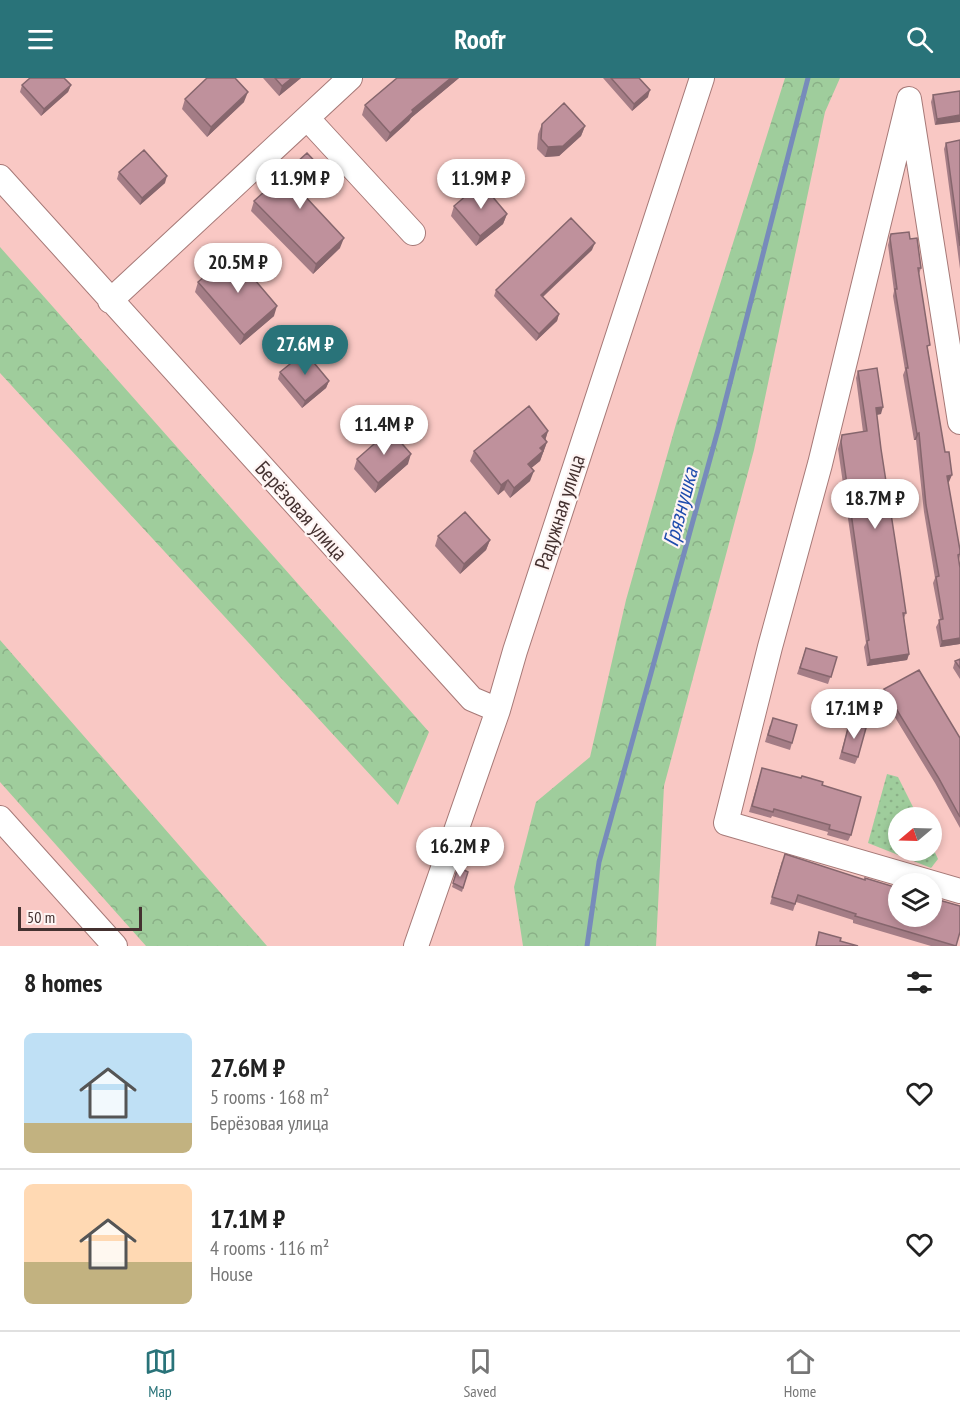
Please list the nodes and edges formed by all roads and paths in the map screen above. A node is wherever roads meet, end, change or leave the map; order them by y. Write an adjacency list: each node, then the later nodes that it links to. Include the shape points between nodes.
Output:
1 (350, 78): 3 (street)
2 (702, 78): 8 (street, Радужная улица)
3 (307, 118): 5 (street); 6 (street)
4 (0, 177): 6 (street, Берёзовая улица)
5 (413, 233)
6 (110, 301): 8 (street, Берёзовая улица, via 472,699)
7 (960, 422): 10 (street, via 909,99 820,464 726,823)
8 (498, 710): 12 (street, Радужная улица)
9 (0, 818): 11 (street)
10 (960, 891)
11 (115, 946)
12 (416, 946)

